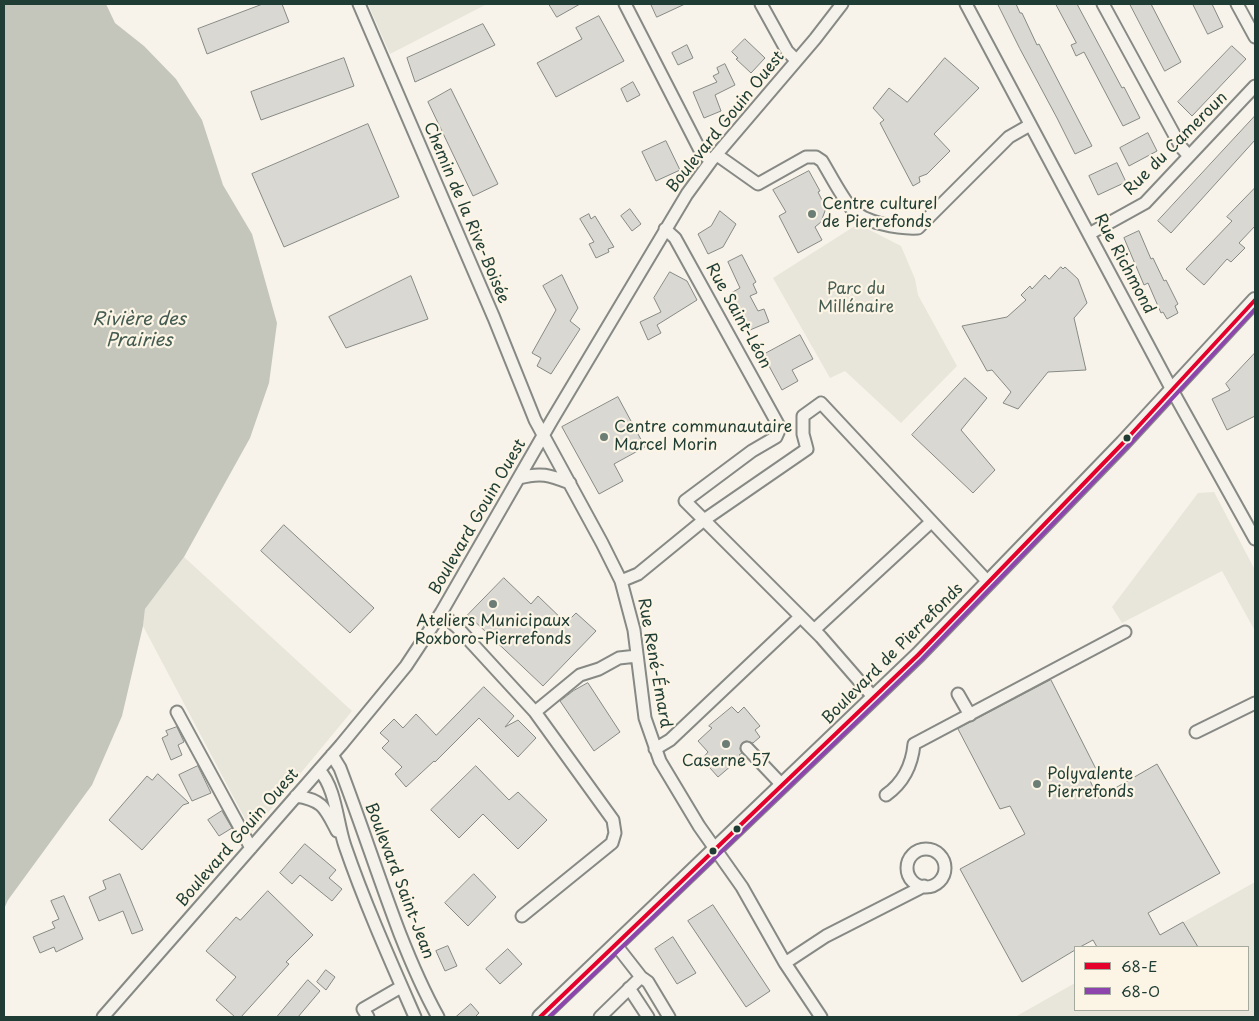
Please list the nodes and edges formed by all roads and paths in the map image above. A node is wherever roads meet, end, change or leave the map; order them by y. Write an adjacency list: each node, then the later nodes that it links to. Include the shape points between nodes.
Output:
1 (358, 4): 18 (street, Chemin de la Rive-Boisée)
2 (624, 4): 13 (street, via 701,152)
3 (761, 4): 9 (street, via 787,51)
4 (842, 4): 9 (street, Boulevard Gouin Ouest)
5 (966, 4): 11 (street, Rue Richmond)
6 (1104, 4): 12 (street, via 1181,147)
7 (1237, 4): 8 (street)
8 (1255, 37)
9 (796, 60): 13 (street, Boulevard Gouin Ouest)
10 (1255, 86): 12 (street, Rue du Cameroun)
11 (1030, 126): 13 (street, via 1009,137 918,228 902,229 862,217 852,209 822,161 816,157 806,157 758,184); 15 (street, Rue Richmond)
12 (1189, 156): 15 (street, Rue du Cameroun, via 1145,203)
13 (714, 158): 14 (street, Boulevard Gouin Ouest)
14 (665, 229): 18 (street, Boulevard Gouin Ouest); 22 (street, Rue Saint-Léon, via 676,238 780,430 776,437 685,501)
15 (1089, 234): 17 (street, Rue Richmond)
16 (1255, 300): 17 (main road, Boulevard de Pierrefonds)
17 (1172, 390): 21 (street, Rue Richmond); 26 (main road, Boulevard de Pierrefonds)
18 (543, 436): 19 (street, Boulevard Gouin Ouest); 20 (street, Rue René-Émard)
19 (518, 478): 20 (street, via 544,474); 27 (street, Boulevard Gouin Ouest)
20 (570, 483): 25 (street, Rue René-Émard)
21 (1251, 519): 24 (street, Rue Richmond)
22 (704, 520): 23 (street, via 807,449 803,416 821,403); 25 (street, via 638,574); 28 (street)
23 (931, 522): 26 (street); 29 (street)
24 (1255, 539)
25 (620, 580): 31 (street, Rue René-Émard, via 632,622)
26 (989, 583): 33 (main road, Boulevard de Pierrefonds)
27 (441, 613): 36 (street); 41 (street, Boulevard Gouin Ouest, via 397,678)
28 (800, 617): 29 (street); 39 (street, via 670,740)
29 (814, 630): 33 (street)
30 (1125, 632): 37 (street)
31 (637, 656): 36 (street, via 619,658 599,669 580,674); 39 (street, Rue René-Émard, via 645,718)
32 (958, 694): 37 (street)
33 (874, 698): 43 (main road, Boulevard de Pierrefonds)
34 (1255, 703): 38 (street)
35 (177, 712): 47 (street)
36 (535, 712): 50 (street, via 613,820 615,833 612,843)
37 (970, 715): 44 (street, via 914,744 913,758 898,786)
38 (1196, 732)
39 (655, 748): 48 (street, Rue René-Émard, via 676,788)
40 (748, 748): 43 (street)
41 (332, 756): 42 (street, Boulevard Gouin Ouest); 59 (street, Boulevard Saint-Jean, via 341,772 408,954)
42 (319, 770): 45 (street, Boulevard Gouin Ouest); 46 (street, Boulevard Saint-Jean, via 327,781)
43 (782, 786): 48 (main road, Boulevard de Pierrefonds)
44 (886, 795)
45 (296, 796): 46 (street, via 314,800 323,806); 47 (street, Boulevard Gouin Ouest)
46 (344, 843): 54 (street, Boulevard Saint-Jean)
47 (251, 848): 57 (street, Boulevard Gouin Ouest)
48 (716, 849): 51 (main road, Boulevard de Pierrefonds); 52 (street, Rue René-Émard, via 759,914)
49 (924, 886): 52 (street, via 826,936)
50 (522, 916)
51 (616, 945): 53 (street); 60 (main road, Boulevard de Pierrefonds)
52 (784, 963): 64 (street, Rue René-Émard)
53 (641, 977): 55 (street); 63 (street, via 648,982)
54 (401, 987): 56 (street); 58 (street, Boulevard Saint-Jean)
55 (630, 988): 61 (street); 62 (street)
56 (362, 1015)
57 (103, 1017)
58 (415, 1017)
59 (438, 1017)
60 (540, 1017)
61 (600, 1017)
62 (648, 1017)
63 (670, 1017)
64 (821, 1017)

